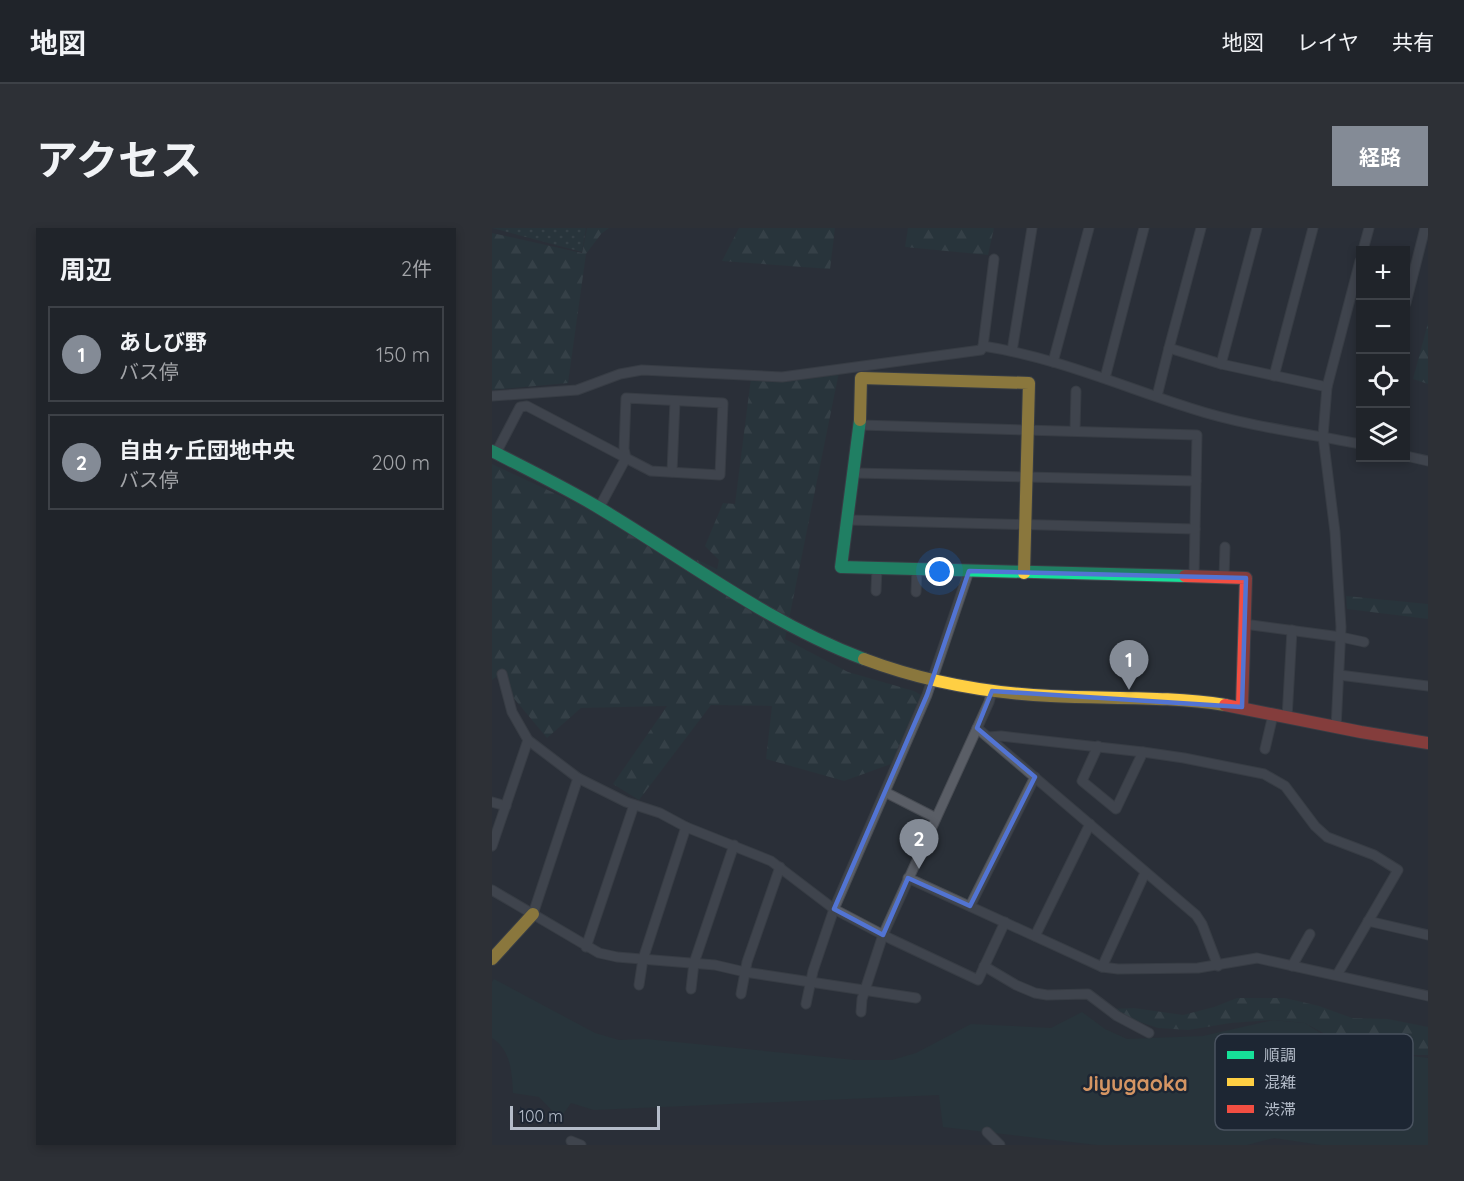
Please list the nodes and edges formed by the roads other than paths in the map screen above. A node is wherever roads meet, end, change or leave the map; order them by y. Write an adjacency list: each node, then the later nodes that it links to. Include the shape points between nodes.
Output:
1 (1032, 228): 15 (street)
2 (1089, 228): 16 (street)
3 (1144, 228): 19 (street)
4 (1201, 228): 14 (street)
5 (1257, 228): 17 (street)
6 (1314, 228): 18 (street)
7 (1369, 228): 9 (street)
8 (1425, 228): 11 (street)
9 (1364, 246)
10 (994, 259): 13 (street)
11 (1410, 282)
12 (1356, 288): 20 (street)
13 (983, 346): 15 (street); 22 (street, via 981,350 782,377 642,370 577,390)
14 (1169, 348): 17 (street); 23 (street)
15 (1012, 351): 16 (street)
16 (1053, 362): 19 (street)
17 (1221, 364): 18 (street)
18 (1274, 376): 20 (street)
19 (1105, 378): 23 (street)
20 (1327, 387): 28 (street)
21 (1076, 391): 27 (street)
22 (492, 396)
23 (1157, 396): 28 (street, via 1191,409)
24 (675, 401): 32 (street, via 626,398); 34 (street); 34 (street, via 723,403 720,475)
25 (860, 425): 26 (street); 26 (street, via 861,378 1029,383); 35 (street)
26 (1027, 430): 27 (street); 36 (street)
27 (1075, 431): 37 (street, via 1197,435)
28 (1323, 436): 29 (street); 53 (street, via 1335,532)
29 (1356, 443)
30 (494, 452): 32 (street, via 520,407 527,406); 38 (street)
31 (1410, 457): 33 (street)
32 (626, 458): 34 (street, via 651,471); 38 (street)
33 (1428, 460)
34 (672, 472)
35 (854, 473): 36 (street); 39 (street)
36 (1026, 477): 37 (street); 40 (street)
37 (1196, 481): 41 (street)
38 (599, 508): 57 (street, via 801,632 877,663)
39 (848, 520): 40 (street); 43 (street, via 841,567)
40 (1025, 524): 41 (street); 46 (street)
41 (1195, 529): 47 (street)
42 (1225, 547): 48 (street)
43 (878, 568): 44 (street); 49 (street)
44 (916, 569): 45 (street); 50 (street)
45 (969, 571): 46 (street); 57 (street)
46 (1024, 573): 47 (street)
47 (1194, 576): 48 (street)
48 (1224, 577): 51 (street, via 1246,578)
49 (876, 591)
50 (916, 592)
51 (1244, 624): 52 (street); 60 (street)
52 (1292, 630): 53 (street); 62 (street)
53 (1341, 637): 54 (street); 56 (street)
54 (1364, 642)
55 (502, 674): 66 (street, via 512,712)
56 (1339, 675): 58 (street); 64 (street)
57 (933, 680): 59 (street); 73 (street)
58 (1428, 686)
59 (992, 691): 60 (street, via 1168,699); 63 (street)
60 (1242, 707): 61 (street)
61 (1273, 715): 62 (street); 69 (street)
62 (1287, 717): 64 (street)
63 (977, 728): 65 (street); 77 (street)
64 (1336, 728): 67 (street)
65 (989, 737): 68 (street); 72 (street)
66 (528, 740): 71 (street); 76 (street)
67 (1428, 743)
68 (1098, 747): 70 (street); 70 (street, via 1082,781 1116,809)
69 (1265, 749)
70 (1143, 752): 89 (street, via 1272,777 1285,786 1327,837 1374,855 1398,870)
71 (578, 777): 75 (street); 88 (street)
72 (1035, 777): 78 (street); 86 (street)
73 (885, 792): 77 (street); 87 (street)
74 (492, 802): 76 (street)
75 (634, 805): 79 (street); 95 (street)
76 (506, 806): 81 (street)
77 (936, 818): 84 (street)
78 (1090, 824): 83 (street); 94 (street)
79 (686, 827): 80 (street); 97 (street)
80 (734, 845): 82 (street); 98 (street)
81 (492, 846)
82 (780, 867): 87 (street); 103 (street)
83 (1145, 873): 100 (street, via 1200,920); 102 (street)
84 (908, 878): 86 (street); 92 (street)
85 (492, 890): 88 (street)
86 (970, 906): 90 (street)
87 (834, 909): 92 (street); 105 (street)
88 (533, 914): 95 (street); 96 (street)
89 (1368, 921): 93 (street); 104 (street)
90 (1005, 922): 94 (street); 99 (street)
91 (1310, 934): 101 (street)
92 (883, 935): 99 (street, via 978,980); 108 (street)
93 (1428, 935)
94 (1035, 936): 102 (street)
95 (586, 947): 97 (street, via 599,953)
96 (492, 959)
97 (643, 959): 98 (street); 106 (street)
98 (694, 963): 103 (street); 107 (street)
99 (984, 966): 114 (street, via 1035,993 1088,994 1123,1020)
100 (1218, 966): 101 (street, via 1257,958); 102 (street)
101 (1292, 966): 104 (street)
102 (1102, 967)
103 (745, 972): 105 (street); 109 (street)
104 (1337, 975): 110 (street)
105 (810, 981): 108 (street); 112 (street)
106 (639, 985)
107 (691, 988)
108 (864, 990): 111 (street); 113 (street)
109 (741, 994)
110 (1428, 996)
111 (916, 998)
112 (806, 1004)
113 (861, 1012)
114 (1149, 1033)
115 (987, 1132): 118 (street)
116 (571, 1141): 117 (street)
117 (581, 1145)
118 (1000, 1145)

